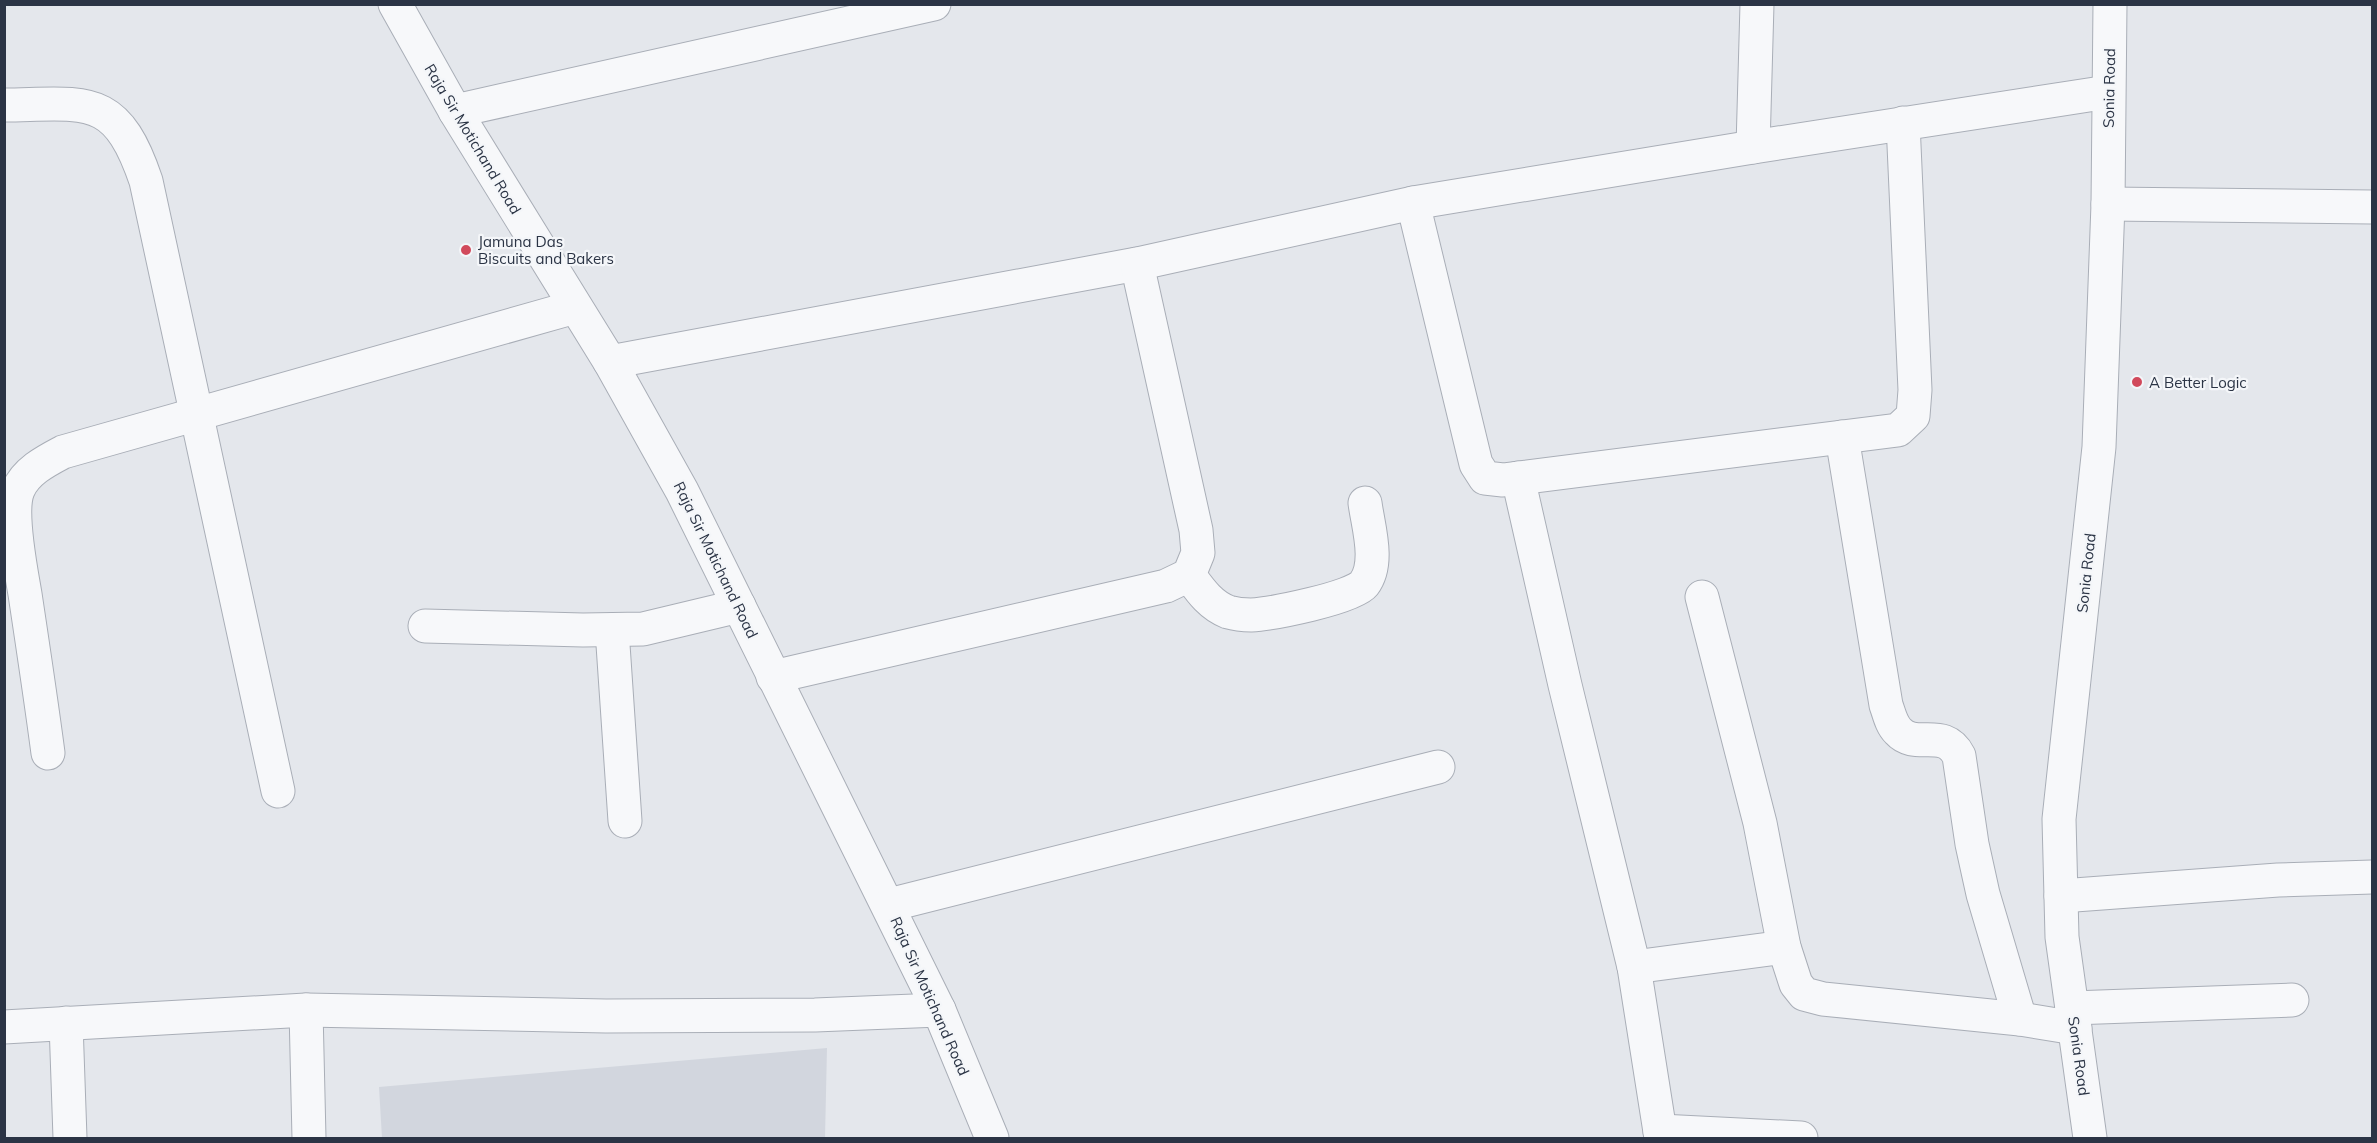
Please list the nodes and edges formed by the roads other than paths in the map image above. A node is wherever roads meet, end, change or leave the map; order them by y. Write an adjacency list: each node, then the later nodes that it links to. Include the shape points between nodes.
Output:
1 (395, 4): 7 (street, Raja Sir Motichand Road)
2 (934, 4): 7 (street)
3 (1757, 4): 9 (street)
4 (2110, 4): 5 (street, Sonia Road)
5 (2108, 92): 8 (street); 11 (street, Sonia Road)
6 (5, 101): 16 (street, via 81,105 104,112 122,128 146,181)
7 (455, 111): 14 (street, Raja Sir Motichand Road)
8 (1903, 123): 9 (street); 17 (street, via 1913,416 1898,430)
9 (1753, 147): 10 (street)
10 (1413, 203): 13 (street); 18 (street, via 1476,464 1485,478)
11 (2108, 204): 12 (street); 31 (street, Sonia Road, via 2098,447 2059,819)
12 (2373, 207)
13 (1137, 264): 15 (street); 20 (street, via 1196,530 1198,553)
14 (575, 307): 15 (street, Raja Sir Motichand Road); 16 (street)
15 (610, 362): 22 (street, Raja Sir Motichand Road, via 682,490)
16 (196, 415): 26 (street, via 63,452 41,464 18,490 18,549); 28 (street)
17 (1842, 437): 18 (street); 39 (street, via 1886,705 1898,731 1908,738 1947,742 1959,756 1983,894)
18 (1518, 478): 34 (street)
19 (1365, 503): 20 (street, via 1371,567 1364,584 1350,594 1248,615 1229,612 1210,602)
20 (1189, 575): 25 (street, via 1166,586)
21 (1702, 597): 33 (street, via 1761,823)
22 (739, 606): 24 (street, via 643,629); 25 (street, Raja Sir Motichand Road)
23 (425, 626): 24 (street)
24 (612, 630): 29 (street)
25 (773, 677): 32 (street, Raja Sir Motichand Road)
26 (48, 753)
27 (1438, 767): 32 (street)
28 (278, 791)
29 (625, 820)
30 (2373, 877): 31 (street)
31 (2061, 896): 38 (street, Sonia Road, via 2062,937)
32 (889, 905): 37 (street, Raja Sir Motichand Road)
33 (1784, 947): 34 (street); 39 (street, via 1796,984 1804,994)
34 (1634, 967): 42 (street)
35 (2292, 1000): 38 (street)
36 (306, 1010): 37 (street, via 606,1017); 40 (street); 44 (street)
37 (939, 1010): 45 (street, Raja Sir Motichand Road)
38 (2073, 1018): 39 (street); 47 (street, Sonia Road)
39 (2020, 1019)
40 (66, 1023): 41 (street); 43 (street)
41 (4, 1027)
42 (1660, 1135): 46 (street)
43 (70, 1138)
44 (309, 1138)
45 (992, 1138)
46 (1801, 1138)
47 (2090, 1138)

